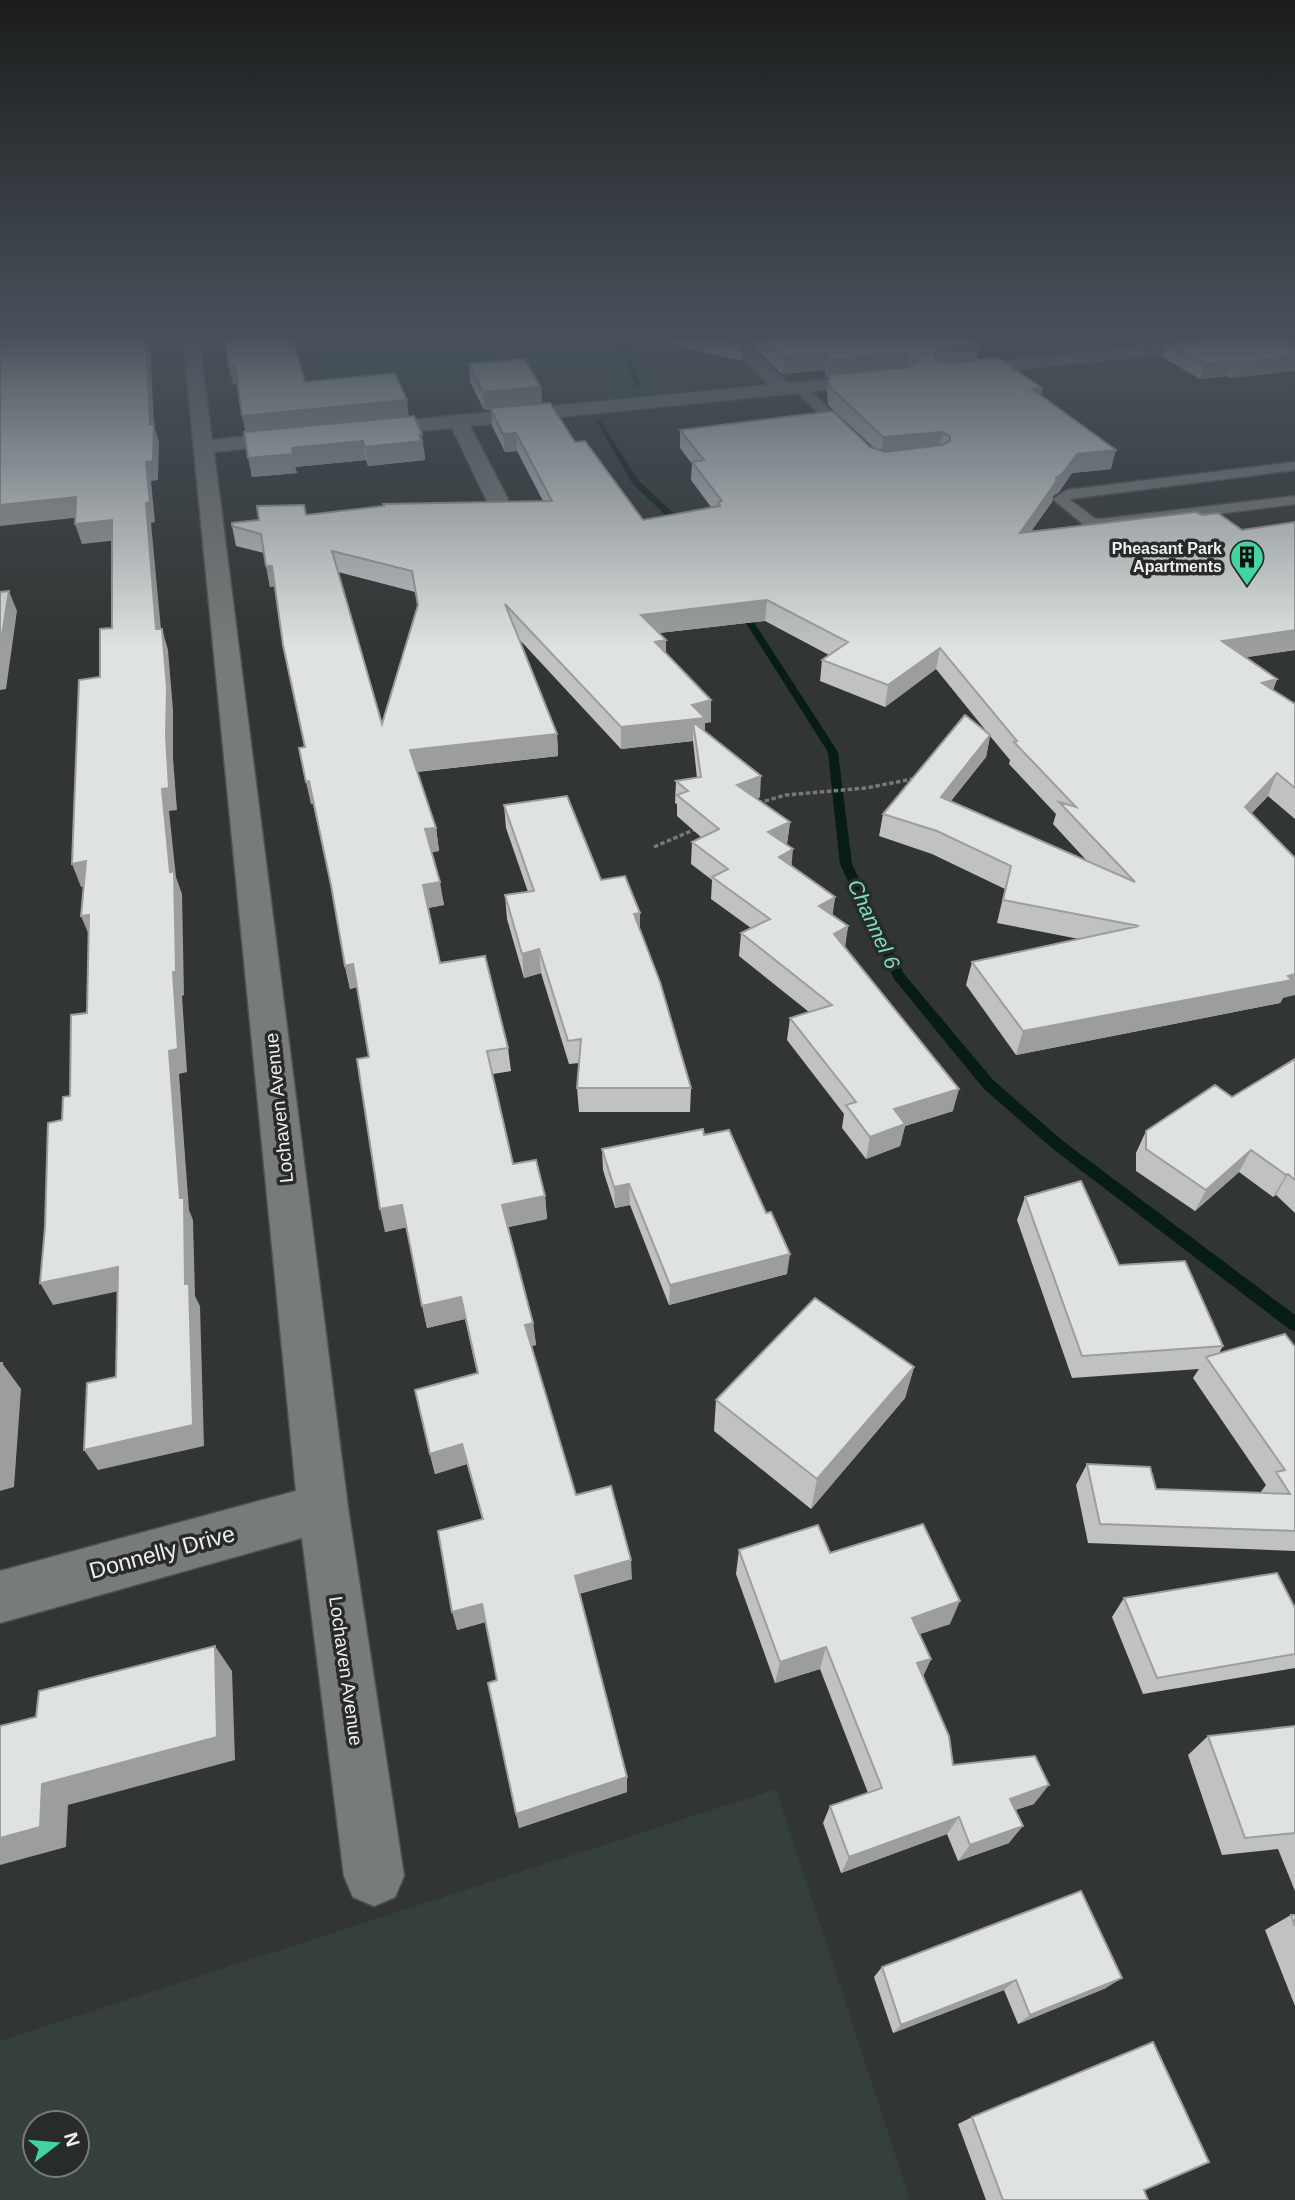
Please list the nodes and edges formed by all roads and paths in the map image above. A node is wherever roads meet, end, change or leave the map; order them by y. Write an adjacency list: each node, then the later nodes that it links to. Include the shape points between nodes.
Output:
1 (204, 442): 6 (street, Lochaven Avenue)
2 (256, 442): 6 (street)
3 (468, 442): 10 (street)
4 (854, 442): 5 (lane)
5 (859, 446)
6 (205, 447): 16 (street, Lochaven Avenue)
7 (1295, 466): 8 (lane)
8 (1278, 468): 9 (lane); 11 (lane, via 1067,494 1060,499 1088,522 1101,524)
9 (1295, 480)
10 (497, 499)
11 (1295, 500)
12 (929, 775): 13 (path, via 866,788 786,795)
13 (752, 805)
14 (703, 826): 15 (path)
15 (654, 847)
16 (323, 1508): 17 (street, Donnelly Drive); 18 (street, Lochaven Avenue)
17 (0, 1597)
18 (374, 1876)

